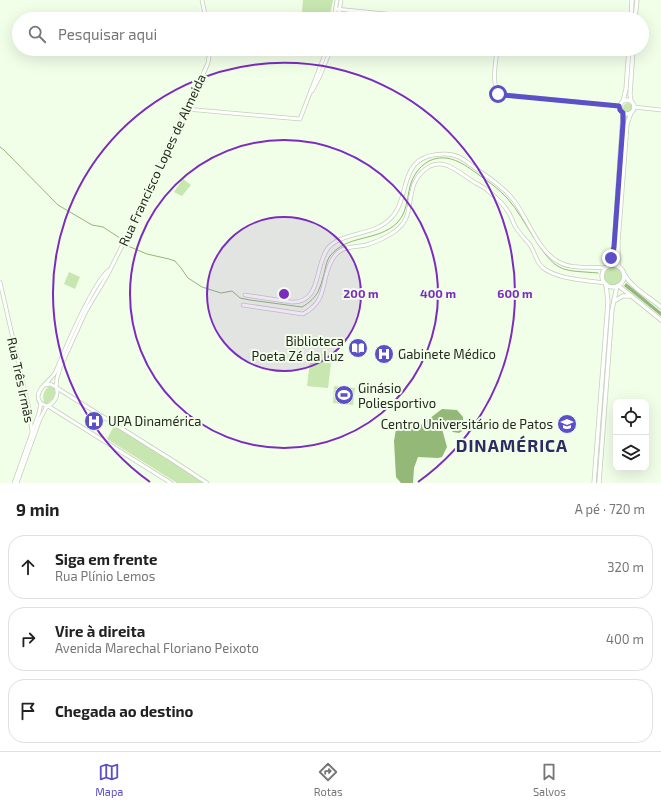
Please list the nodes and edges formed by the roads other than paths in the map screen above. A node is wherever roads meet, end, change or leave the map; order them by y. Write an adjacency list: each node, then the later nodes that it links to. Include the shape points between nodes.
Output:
1 (202, 0): 8 (street)
2 (337, 0): 6 (street)
3 (341, 0): 7 (street)
4 (632, 0): 11 (main road)
5 (637, 0): 12 (main road)
6 (336, 9): 7 (street); 9 (street)
7 (340, 10): 10 (street)
8 (205, 12)
9 (335, 12)
10 (361, 12)
11 (631, 12)
12 (636, 12)
13 (209, 56): 24 (street, Rua Francisco Lopes de Almeida)
14 (324, 56): 19 (street)
15 (328, 56): 19 (street)
16 (496, 56): 22 (street, via 497,93)
17 (628, 56): 20 (main road)
18 (633, 56): 21 (main road)
19 (313, 87): 24 (street, via 300,119)
20 (623, 101): 21 (main road); 22 (main road)
21 (631, 101): 23 (main road)
22 (619, 106): 26 (main road)
23 (634, 107): 25 (street); 27 (main road)
24 (186, 109): 30 (street, Rua Francisco Lopes de Almeida)
25 (661, 110)
26 (623, 113): 27 (main road); 29 (main road, via 614,247 612,258)
27 (631, 113): 28 (main road, via 627,124)
28 (618, 266): 29 (main road, via 615,264); 31 (main road)
29 (606, 267): 33 (main road, via 602,275); 35 (street, via 569,266 555,260 546,251 516,203 504,190 457,155 440,154 420,160 414,165 406,179 398,208 382,227 341,239 328,248 319,266 312,293 303,301 290,302)
30 (110, 270): 41 (street, Rua Francisco Lopes de Almeida, via 90,297 54,374); 42 (street, Rua Francisco Lopes de Almeida, via 86,311 60,368)
31 (624, 274): 34 (main road, via 623,281); 39 (main road)
32 (0, 282): 45 (street, Rua Três Irmãs)
33 (605, 284): 34 (main road); 38 (street, via 556,275 541,266 505,206 456,169 440,163 432,165 419,175 414,184 407,217 398,229 383,239 340,251 332,260 323,290 310,310 303,314); 50 (main road, via 608,302)
34 (618, 286): 36 (main road); 37 (main road)
35 (245, 295)
36 (632, 296): 37 (main road, via 623,296); 40 (main road)
37 (614, 301): 51 (main road)
38 (243, 305)
39 (661, 307)
40 (661, 320)
41 (45, 385): 42 (street); 43 (street, via 38,394)
42 (57, 387): 44 (street, via 55,399); 49 (street)
43 (41, 403): 44 (street); 45 (street)
44 (47, 406): 47 (street); 48 (street)
45 (32, 432): 46 (street)
46 (14, 483)
47 (17, 483)
48 (171, 483)
49 (207, 483)
50 (594, 483)
51 (599, 483)

